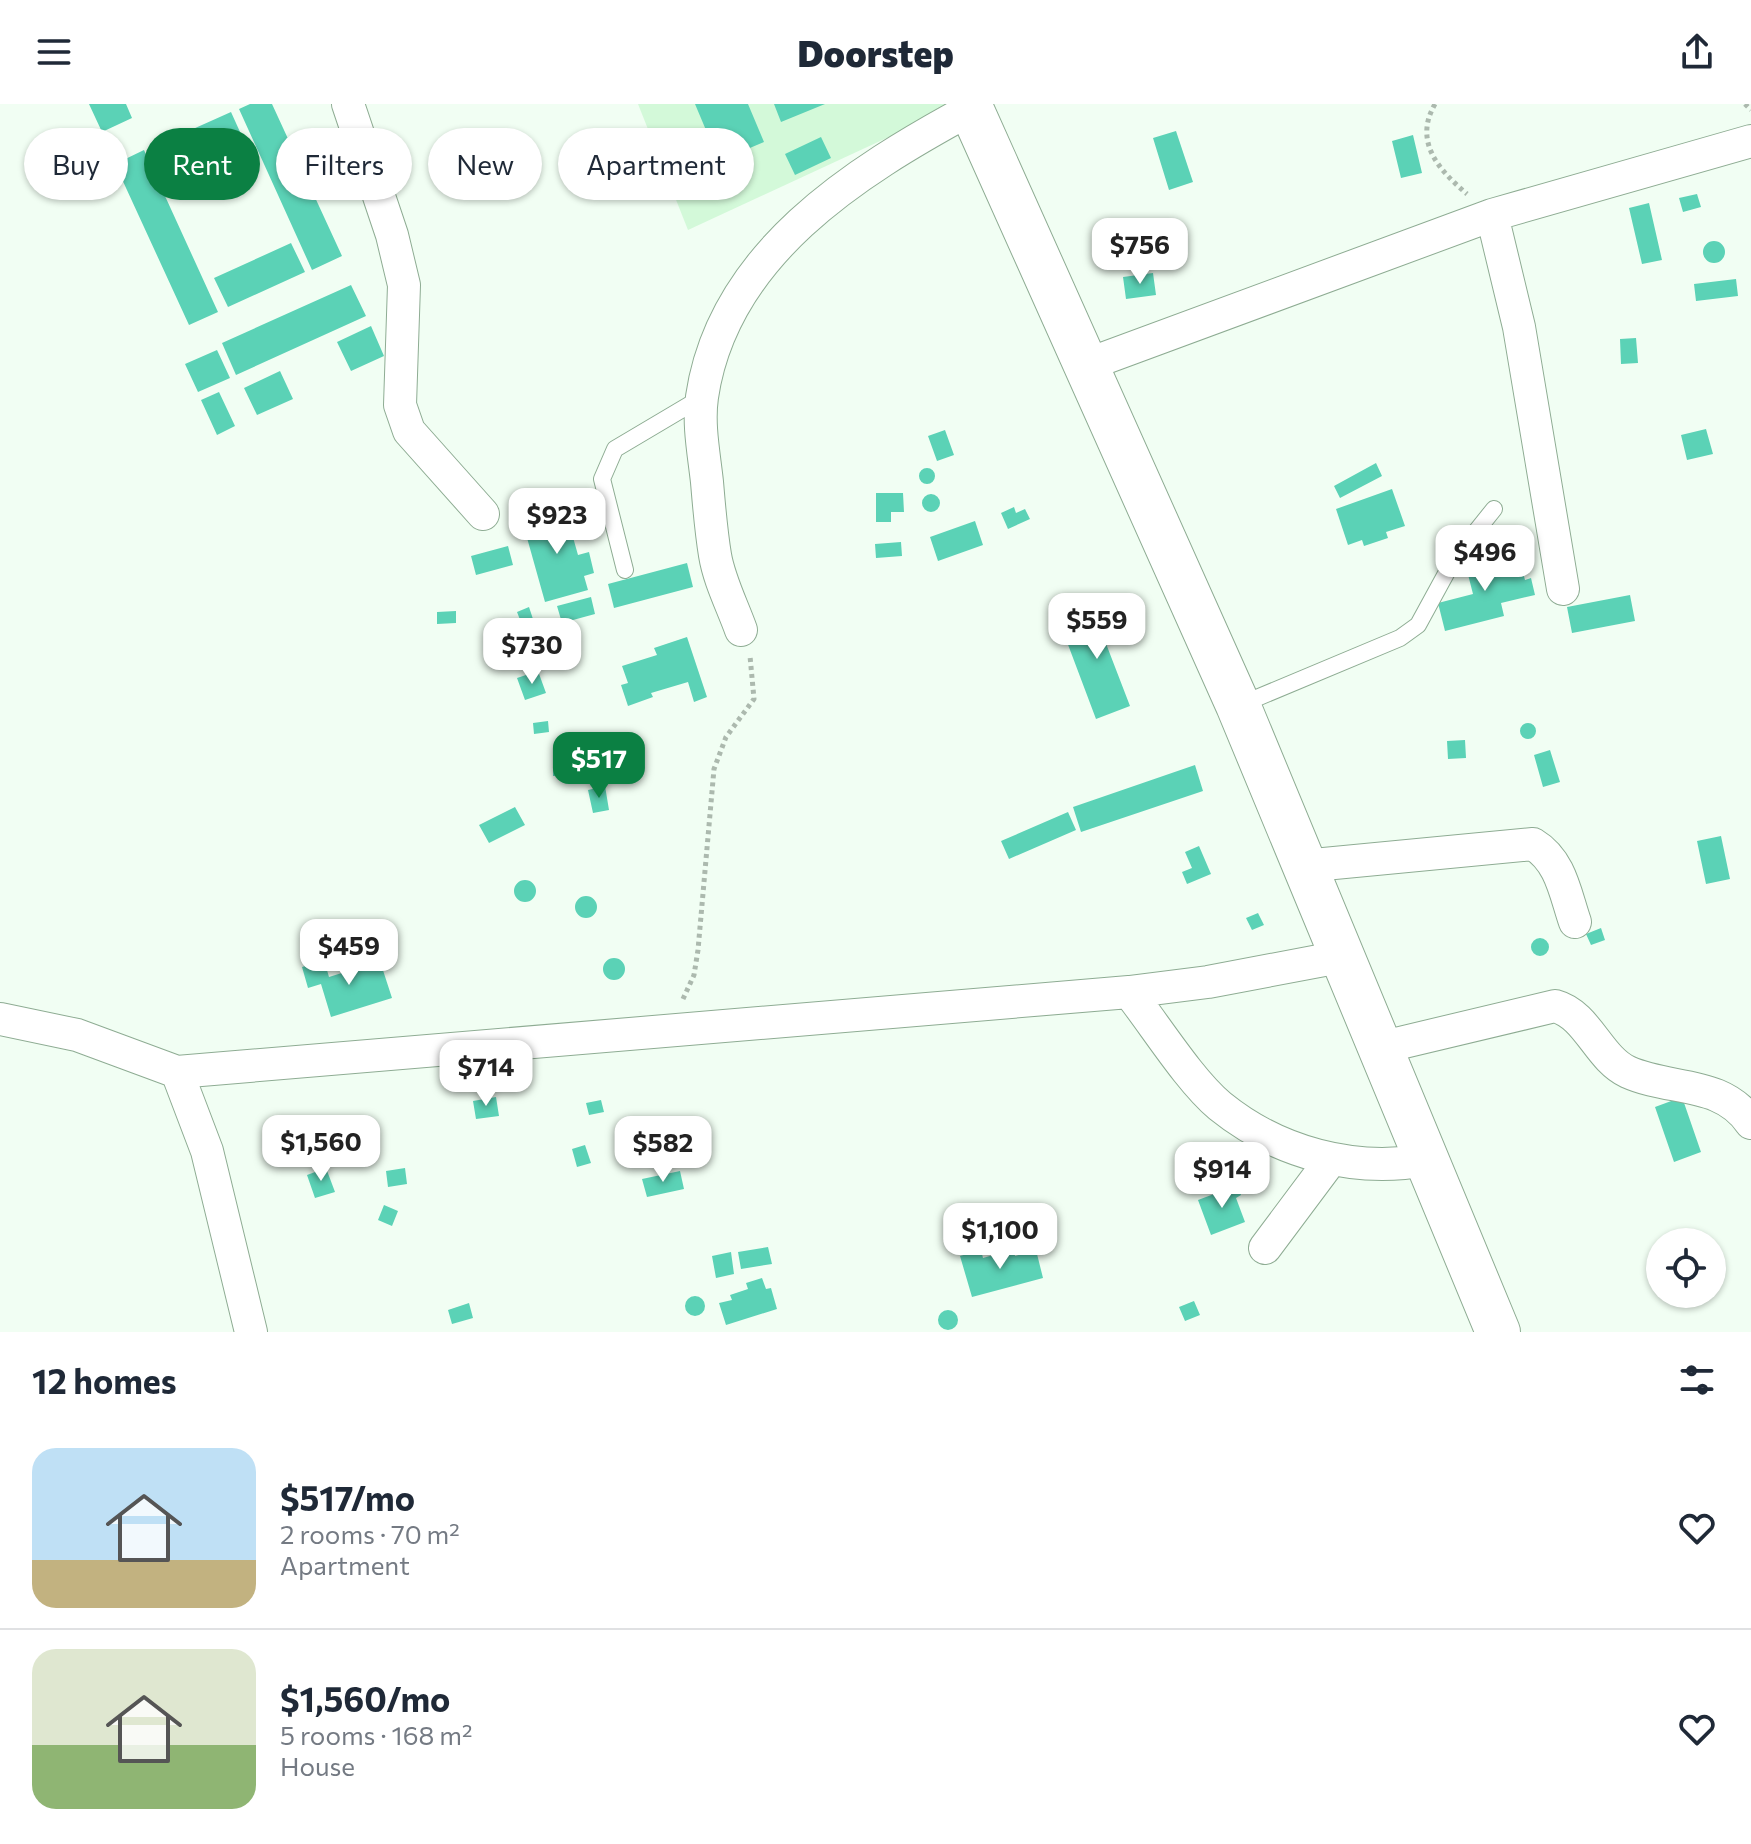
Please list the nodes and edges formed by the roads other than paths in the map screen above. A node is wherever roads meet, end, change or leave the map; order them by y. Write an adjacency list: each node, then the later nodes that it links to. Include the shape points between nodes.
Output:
1 (348, 104): 8 (street, via 404,285 400,405 409,431)
2 (970, 106): 5 (street); 6 (street, via 846,184 775,250 725,320)
3 (1751, 141): 4 (street)
4 (1492, 215): 5 (street); 10 (street, via 1519,327)
5 (1086, 365): 12 (street)
6 (702, 397): 9 (lane, via 615,449 602,479); 11 (street, via 701,434 715,555)
7 (1494, 509): 12 (lane, via 1454,559 1418,625 1400,638)
8 (483, 514)
9 (625, 570)
10 (1563, 589)
11 (741, 630)
12 (1238, 705): 13 (street)
13 (1303, 866): 14 (street, via 1533,844 1557,866); 15 (street)
14 (1575, 922)
15 (1340, 957): 16 (street); 18 (street)
16 (1129, 992): 19 (street); 22 (street, via 1219,1105 1279,1140)
17 (0, 1019): 19 (street, via 77,1035)
18 (1379, 1048): 20 (street, via 1555,1006 1576,1018 1624,1071 1710,1092 1731,1101); 21 (street)
19 (177, 1072): 24 (street, via 207,1151)
20 (1751, 1123)
21 (1426, 1160): 22 (street, via 1371,1166); 25 (street)
22 (1330, 1161): 23 (street)
23 (1265, 1248)
24 (251, 1332)
25 (1498, 1332)

